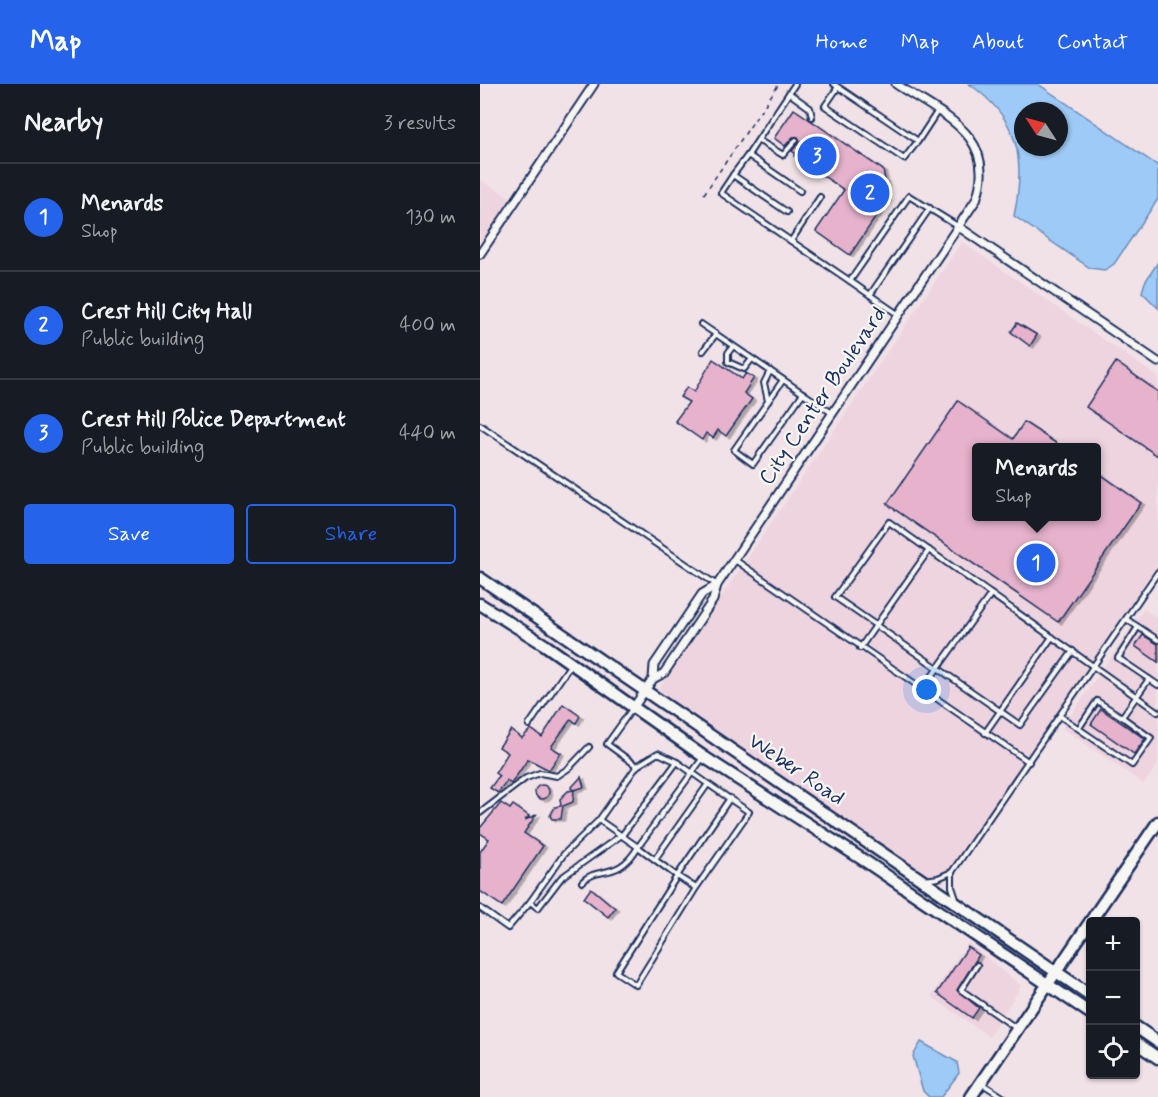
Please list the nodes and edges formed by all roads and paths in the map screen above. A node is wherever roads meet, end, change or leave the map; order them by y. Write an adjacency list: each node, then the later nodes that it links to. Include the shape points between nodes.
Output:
1 (594, 84): 21 (street)
2 (779, 84): 15 (path)
3 (795, 84): 6 (lane)
4 (896, 84): 7 (street, City Center Boulevard)
5 (836, 85): 11 (lane); 11 (lane, via 825,106 844,119 904,159)
6 (789, 93): 8 (lane, via 810,108); 9 (lane)
7 (938, 112): 11 (lane); 19 (street, City Center Boulevard, via 969,136 982,162 981,187)
8 (812, 117)
9 (758, 140): 10 (lane, via 783,155); 12 (lane)
10 (796, 140)
11 (918, 141)
12 (748, 154): 13 (lane); 14 (lane)
13 (733, 175): 18 (lane); 20 (lane, via 721,193)
14 (800, 191)
15 (704, 194)
16 (820, 197): 20 (lane)
17 (930, 208): 19 (lane); 22 (lane, via 909,196); 23 (lane)
18 (787, 212)
19 (959, 227): 24 (street, City Center Boulevard); 30 (street)
20 (790, 241): 22 (lane)
21 (480, 254)
22 (850, 281): 23 (lane)
23 (870, 295): 24 (lane)
24 (900, 315): 35 (street, City Center Boulevard)
25 (701, 324): 26 (lane)
26 (716, 334): 27 (lane); 28 (lane)
27 (733, 346): 29 (lane); 29 (lane, via 728,353 729,362 744,369)
28 (703, 351)
29 (752, 359): 31 (lane)
30 (1158, 362)
31 (770, 371): 32 (lane); 34 (lane, via 764,383)
32 (783, 380): 33 (lane); 34 (lane)
33 (803, 393): 34 (lane, via 753,464 734,450); 35 (lane)
34 (769, 401)
35 (833, 414): 38 (street, City Center Boulevard)
36 (480, 425): 41 (lane)
37 (929, 550): 42 (lane); 45 (lane); 45 (lane, via 889,522 835,597)
38 (735, 560): 41 (street, City Center Boulevard); 49 (lane)
39 (1158, 572): 44 (lane)
40 (480, 578): 57 (main road, Weber Road)
41 (717, 585): 54 (street, City Center Boulevard, via 713,600 664,673); 54 (street, City Center Boulevard, via 702,594 654,665)
42 (991, 594): 47 (lane); 53 (lane)
43 (480, 604): 51 (main road, Weber Road)
44 (1126, 619): 46 (lane); 52 (lane)
45 (876, 625): 49 (lane); 53 (lane)
46 (1138, 627): 48 (lane); 55 (lane, via 1118,658)
47 (1052, 637): 50 (lane); 61 (lane)
48 (1158, 640)
49 (860, 648): 58 (lane)
50 (1073, 651): 52 (lane); 61 (lane, via 1020,725)
51 (572, 664): 60 (main road, Weber Road); 65 (lane)
52 (1094, 665): 59 (lane); 63 (lane)
53 (938, 668): 58 (lane); 61 (lane)
54 (653, 679): 57 (street)
55 (1149, 679): 56 (lane); 59 (lane)
56 (1158, 685)
57 (645, 690): 60 (street); 84 (main road, Weber Road)
58 (922, 690): 67 (lane)
59 (1137, 697): 62 (lane); 64 (lane)
60 (633, 708): 69 (main road, Weber Road); 72 (lane, via 607,744)
61 (1000, 712): 67 (lane)
62 (1158, 712)
63 (1060, 716): 66 (lane); 71 (lane)
64 (1122, 717): 66 (lane, via 1097,702); 66 (lane, via 1151,738 1132,765)
65 (529, 725)
66 (1079, 728)
67 (985, 733): 71 (lane)
68 (589, 747): 76 (lane, via 557,776 540,773 526,778)
69 (704, 757): 73 (lane); 92 (main road, Weber Road)
70 (676, 762): 72 (lane, via 658,753); 73 (lane); 79 (lane)
71 (1029, 762): 82 (lane)
72 (637, 766): 77 (lane)
73 (693, 772): 74 (lane); 80 (lane)
74 (708, 784): 75 (lane); 81 (lane)
75 (730, 798): 83 (lane); 86 (lane, via 749,812)
76 (480, 813)
77 (598, 820): 79 (lane); 87 (lane, via 564,854)
78 (1158, 822): 91 (main road)
79 (623, 834): 80 (lane); 87 (lane, via 561,878 538,908)
80 (638, 847): 81 (lane); 85 (lane, via 630,861 612,872 588,875)
81 (655, 859): 83 (lane)
82 (952, 872): 84 (lane, via 938,879); 88 (lane, via 952,887)
83 (677, 876): 86 (lane); 86 (lane, via 616,972 636,985)
84 (921, 880): 88 (main road, Weber Road)
85 (582, 882)
86 (696, 888)
87 (530, 902): 89 (lane, via 508,927)
88 (959, 906): 91 (main road, Weber Road)
89 (480, 908)
90 (977, 965): 95 (lane, via 961,990)
91 (1056, 971): 92 (main road); 93 (main road, Weber Road)
92 (1047, 984): 94 (main road, Weber Road); 95 (main road)
93 (1086, 992)
94 (1086, 1010)
95 (1017, 1028): 100 (main road)
96 (1140, 1030): 97 (main road)
97 (1158, 1042)
98 (1140, 1046): 99 (main road)
99 (1158, 1058)
100 (980, 1082): 101 (main road); 102 (lane)
101 (971, 1097)
102 (1003, 1097)

